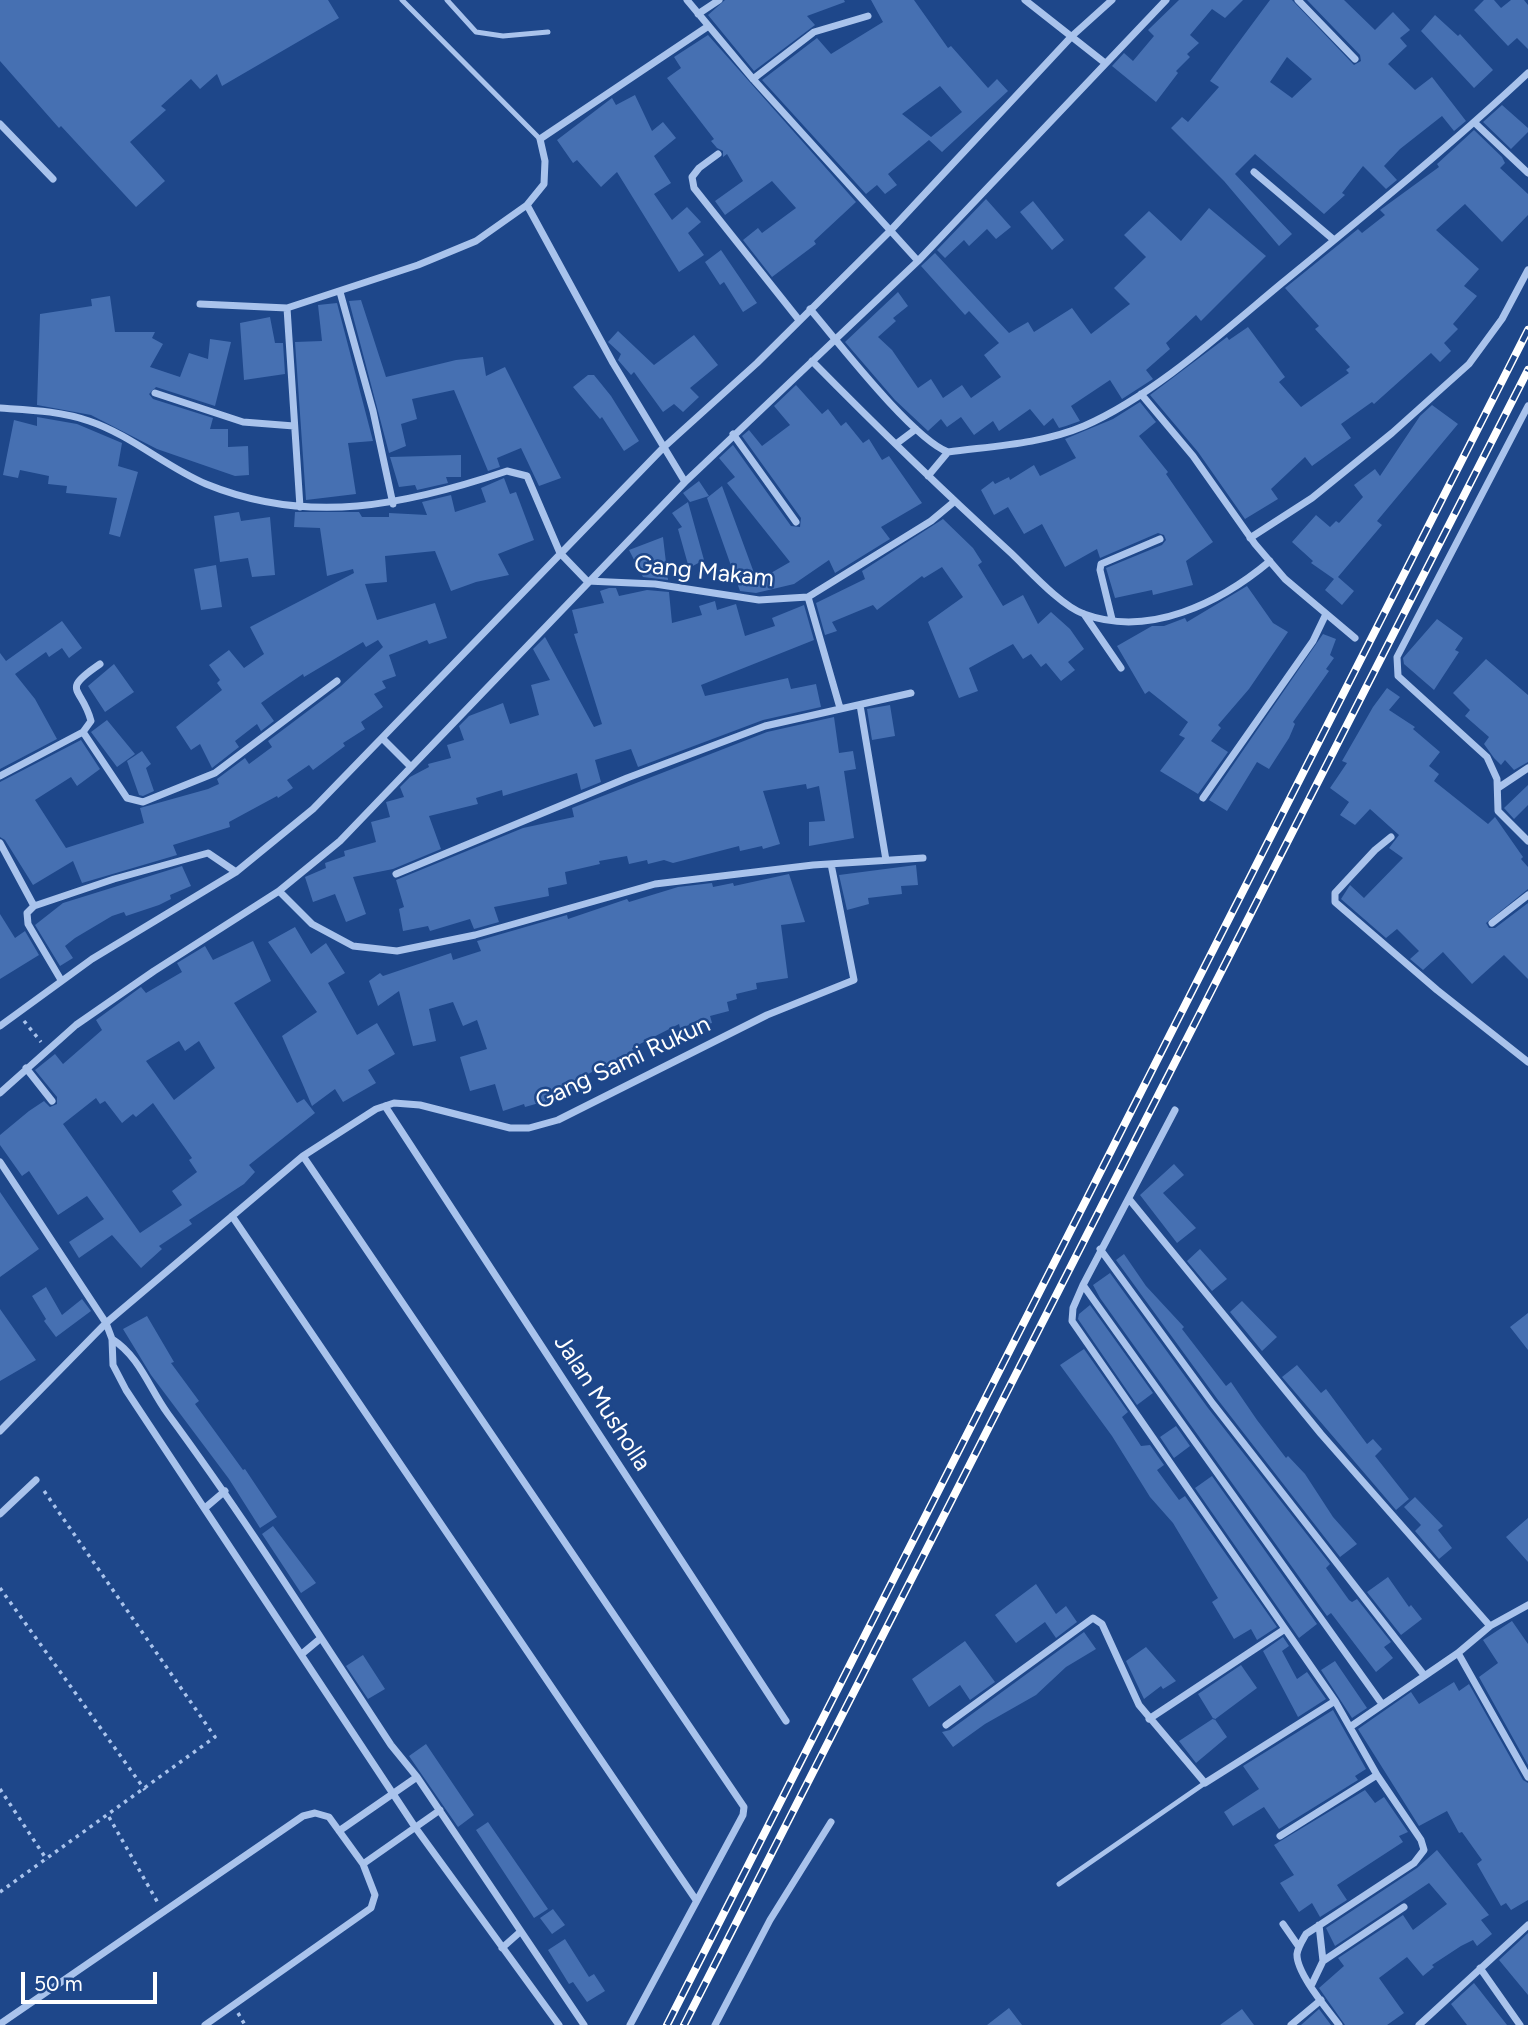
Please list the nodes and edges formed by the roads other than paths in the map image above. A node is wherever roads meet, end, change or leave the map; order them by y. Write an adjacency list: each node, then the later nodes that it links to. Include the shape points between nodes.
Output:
1 (402, 0): 20 (lane)
2 (447, 0): 12 (lane, via 476,32 503,36)
3 (687, 0): 9 (street)
4 (719, 0): 9 (street)
5 (1025, 0): 13 (street)
6 (1112, 0): 13 (street)
7 (1166, 0): 15 (street)
8 (1298, 0): 14 (street)
9 (698, 14): 11 (street)
10 (867, 16): 17 (street, via 814,32)
11 (707, 27): 17 (street); 20 (street)
12 (548, 32)
13 (1074, 37): 15 (street); 26 (street)
14 (1355, 59)
15 (1105, 63): 28 (street)
16 (1528, 73): 18 (street)
17 (753, 79): 26 (street)
18 (1475, 123): 23 (street); 27 (street)
19 (0, 124): 24 (street)
20 (540, 139): 25 (street, via 544,184)
21 (718, 154): 34 (street, via 692,177 694,188)
22 (1254, 172): 27 (street)
23 (1528, 173)
24 (53, 179)
25 (527, 205): 30 (street, via 476,241); 45 (street)
26 (890, 231): 28 (street); 33 (street)
27 (1334, 240): 38 (street)
28 (916, 258): 35 (street)
29 (1528, 270): 54 (street, via 1502,319 1469,364 1392,433)
30 (340, 292): 32 (street); 50 (street)
31 (200, 304): 32 (street)
32 (287, 308): 41 (street)
33 (812, 312): 34 (street); 35 (street)
34 (799, 320): 45 (street)
35 (836, 339): 36 (street); 42 (street)
36 (812, 361): 43 (street); 44 (street)
37 (155, 393): 41 (street, via 243,422)
38 (1141, 394): 46 (street, via 1081,427 1044,438); 54 (street, via 1193,456)
39 (1528, 406): 74 (street, via 1397,657 1398,676 1488,757)
40 (0, 408): 51 (street, via 88,420 206,484)
41 (294, 426): 51 (street)
42 (914, 430): 44 (street); 46 (street)
43 (733, 434): 48 (street); 52 (street)
44 (898, 442): 47 (street)
45 (665, 451): 48 (street); 55 (street)
46 (948, 452): 47 (street)
47 (930, 474): 49 (street)
48 (685, 482): 57 (street)
49 (955, 501): 58 (street, Gang Makam, via 932,521); 59 (street)
50 (393, 504): 51 (street); 55 (street, via 507,471 522,473)
51 (300, 507)
52 (796, 522)
53 (1160, 539): 60 (street, via 1101,564)
54 (1253, 541): 56 (street)
55 (563, 556): 57 (street); 70 (street)
56 (1266, 564): 60 (street, via 1176,615 1143,621); 61 (street)
57 (587, 581): 58 (street, Gang Makam, via 655,584 759,600); 71 (street)
58 (808, 597): 68 (street)
59 (1083, 614): 60 (street); 64 (street)
60 (1112, 616)
61 (1325, 616): 62 (street); 75 (street, via 1313,641)
62 (1355, 638)
63 (100, 664): 69 (street, via 77,682 75,689 91,722)
64 (1121, 668)
65 (337, 681): 69 (street, via 215,773 143,802 127,797)
66 (911, 693): 67 (street)
67 (860, 705): 68 (street); 80 (street)
68 (840, 708): 83 (street, via 765,726)
69 (83, 732): 73 (street)
70 (382, 738): 71 (street); 82 (street, via 313,809)
71 (410, 766): 84 (street, via 340,841)
72 (1528, 768): 74 (street)
73 (0, 776)
74 (1498, 788): 77 (street, via 1498,811)
75 (1203, 798)
76 (1391, 837): 90 (street, via 1335,893 1335,902)
77 (1528, 841)
78 (0, 843): 86 (street)
79 (923, 858): 80 (street)
80 (886, 860): 81 (street)
81 (831, 864): 84 (street, via 655,884 475,936 397,951 353,946 312,924); 94 (street, Gang Sami Rukun, via 854,980 766,1015 558,1120 529,1128 510,1128 420,1105)
82 (236, 872): 86 (street, via 208,853); 88 (street)
83 (397, 874)
84 (279, 891): 91 (street, via 153,971 76,1025)
85 (1528, 894): 87 (street)
86 (34, 906): 88 (street, via 27,913 28,924)
87 (1492, 923)
88 (61, 980): 89 (street)
89 (0, 1026)
90 (1528, 1062)
91 (26, 1068): 92 (street); 93 (street)
92 (0, 1093)
93 (51, 1101)
94 (385, 1106): 96 (street, Gang Sami Rukun); 119 (street, Jalan Musholla)
95 (1175, 1110): 98 (street)
96 (303, 1156): 99 (street, Gang Sami Rukun); 134 (street, via 744,1807)
97 (0, 1162): 102 (street)
98 (1129, 1199): 100 (street); 110 (street, via 1321,1434)
99 (232, 1216): 102 (street, Gang Sami Rukun); 134 (street)
100 (1100, 1249): 101 (street); 115 (street, via 1213,1404)
101 (1083, 1284): 111 (street, via 1072,1321); 117 (street)
102 (106, 1323): 103 (street); 104 (street, Gang Sami Rukun)
103 (112, 1339): 106 (street, via 134,1357 165,1410); 107 (street, via 116,1373)
104 (0, 1431)
105 (36, 1480): 108 (street)
106 (225, 1491): 107 (street); 112 (street)
107 (205, 1508): 113 (street)
108 (0, 1514)
109 (1528, 1605): 110 (street)
110 (1490, 1626): 114 (street)
111 (1285, 1629): 116 (street); 118 (street)
112 (321, 1639): 113 (street); 123 (street)
113 (303, 1653): 126 (street)
114 (1458, 1653): 115 (street); 124 (street)
115 (1424, 1675): 117 (street)
116 (1335, 1701): 121 (street); 125 (street)
117 (1382, 1704): 121 (street)
118 (1149, 1719): 120 (street, via 1101,1624 1093,1618); 125 (street)
119 (786, 1721)
120 (946, 1726)
121 (1350, 1727): 122 (street)
122 (1377, 1775): 131 (street); 137 (street, via 1424,1850 1414,1863)
123 (417, 1777): 126 (street); 127 (street)
124 (1528, 1777)
125 (1205, 1783): 133 (lane)
126 (393, 1794): 129 (street); 130 (street)
127 (440, 1810): 129 (street); 139 (street)
128 (831, 1822): 151 (street, via 770,1920)
129 (415, 1827): 132 (street); 141 (street)
130 (339, 1831): 132 (street); 146 (street, via 329,1817 303,1816)
131 (1280, 1836)
132 (363, 1864): 147 (street, via 374,1895 371,1908)
133 (1059, 1884)
134 (696, 1900): 150 (street)
135 (1404, 1907): 142 (street)
136 (1283, 1924): 140 (street)
137 (1318, 1925): 140 (street); 142 (street)
138 (1528, 1925): 143 (street)
139 (520, 1932): 141 (street); 149 (street)
140 (1298, 1947): 144 (street, via 1302,1972)
141 (502, 1948): 148 (street)
142 (1323, 1961): 144 (street)
143 (1480, 1968): 154 (street); 155 (street)
144 (1312, 1984): 145 (street)
145 (1321, 2000): 152 (street); 153 (street)
146 (0, 2024)
147 (205, 2025)
148 (559, 2025)
149 (584, 2025)
150 (630, 2025)
151 (715, 2025)
152 (1291, 2025)
153 (1339, 2025)
154 (1419, 2025)
155 (1520, 2025)

